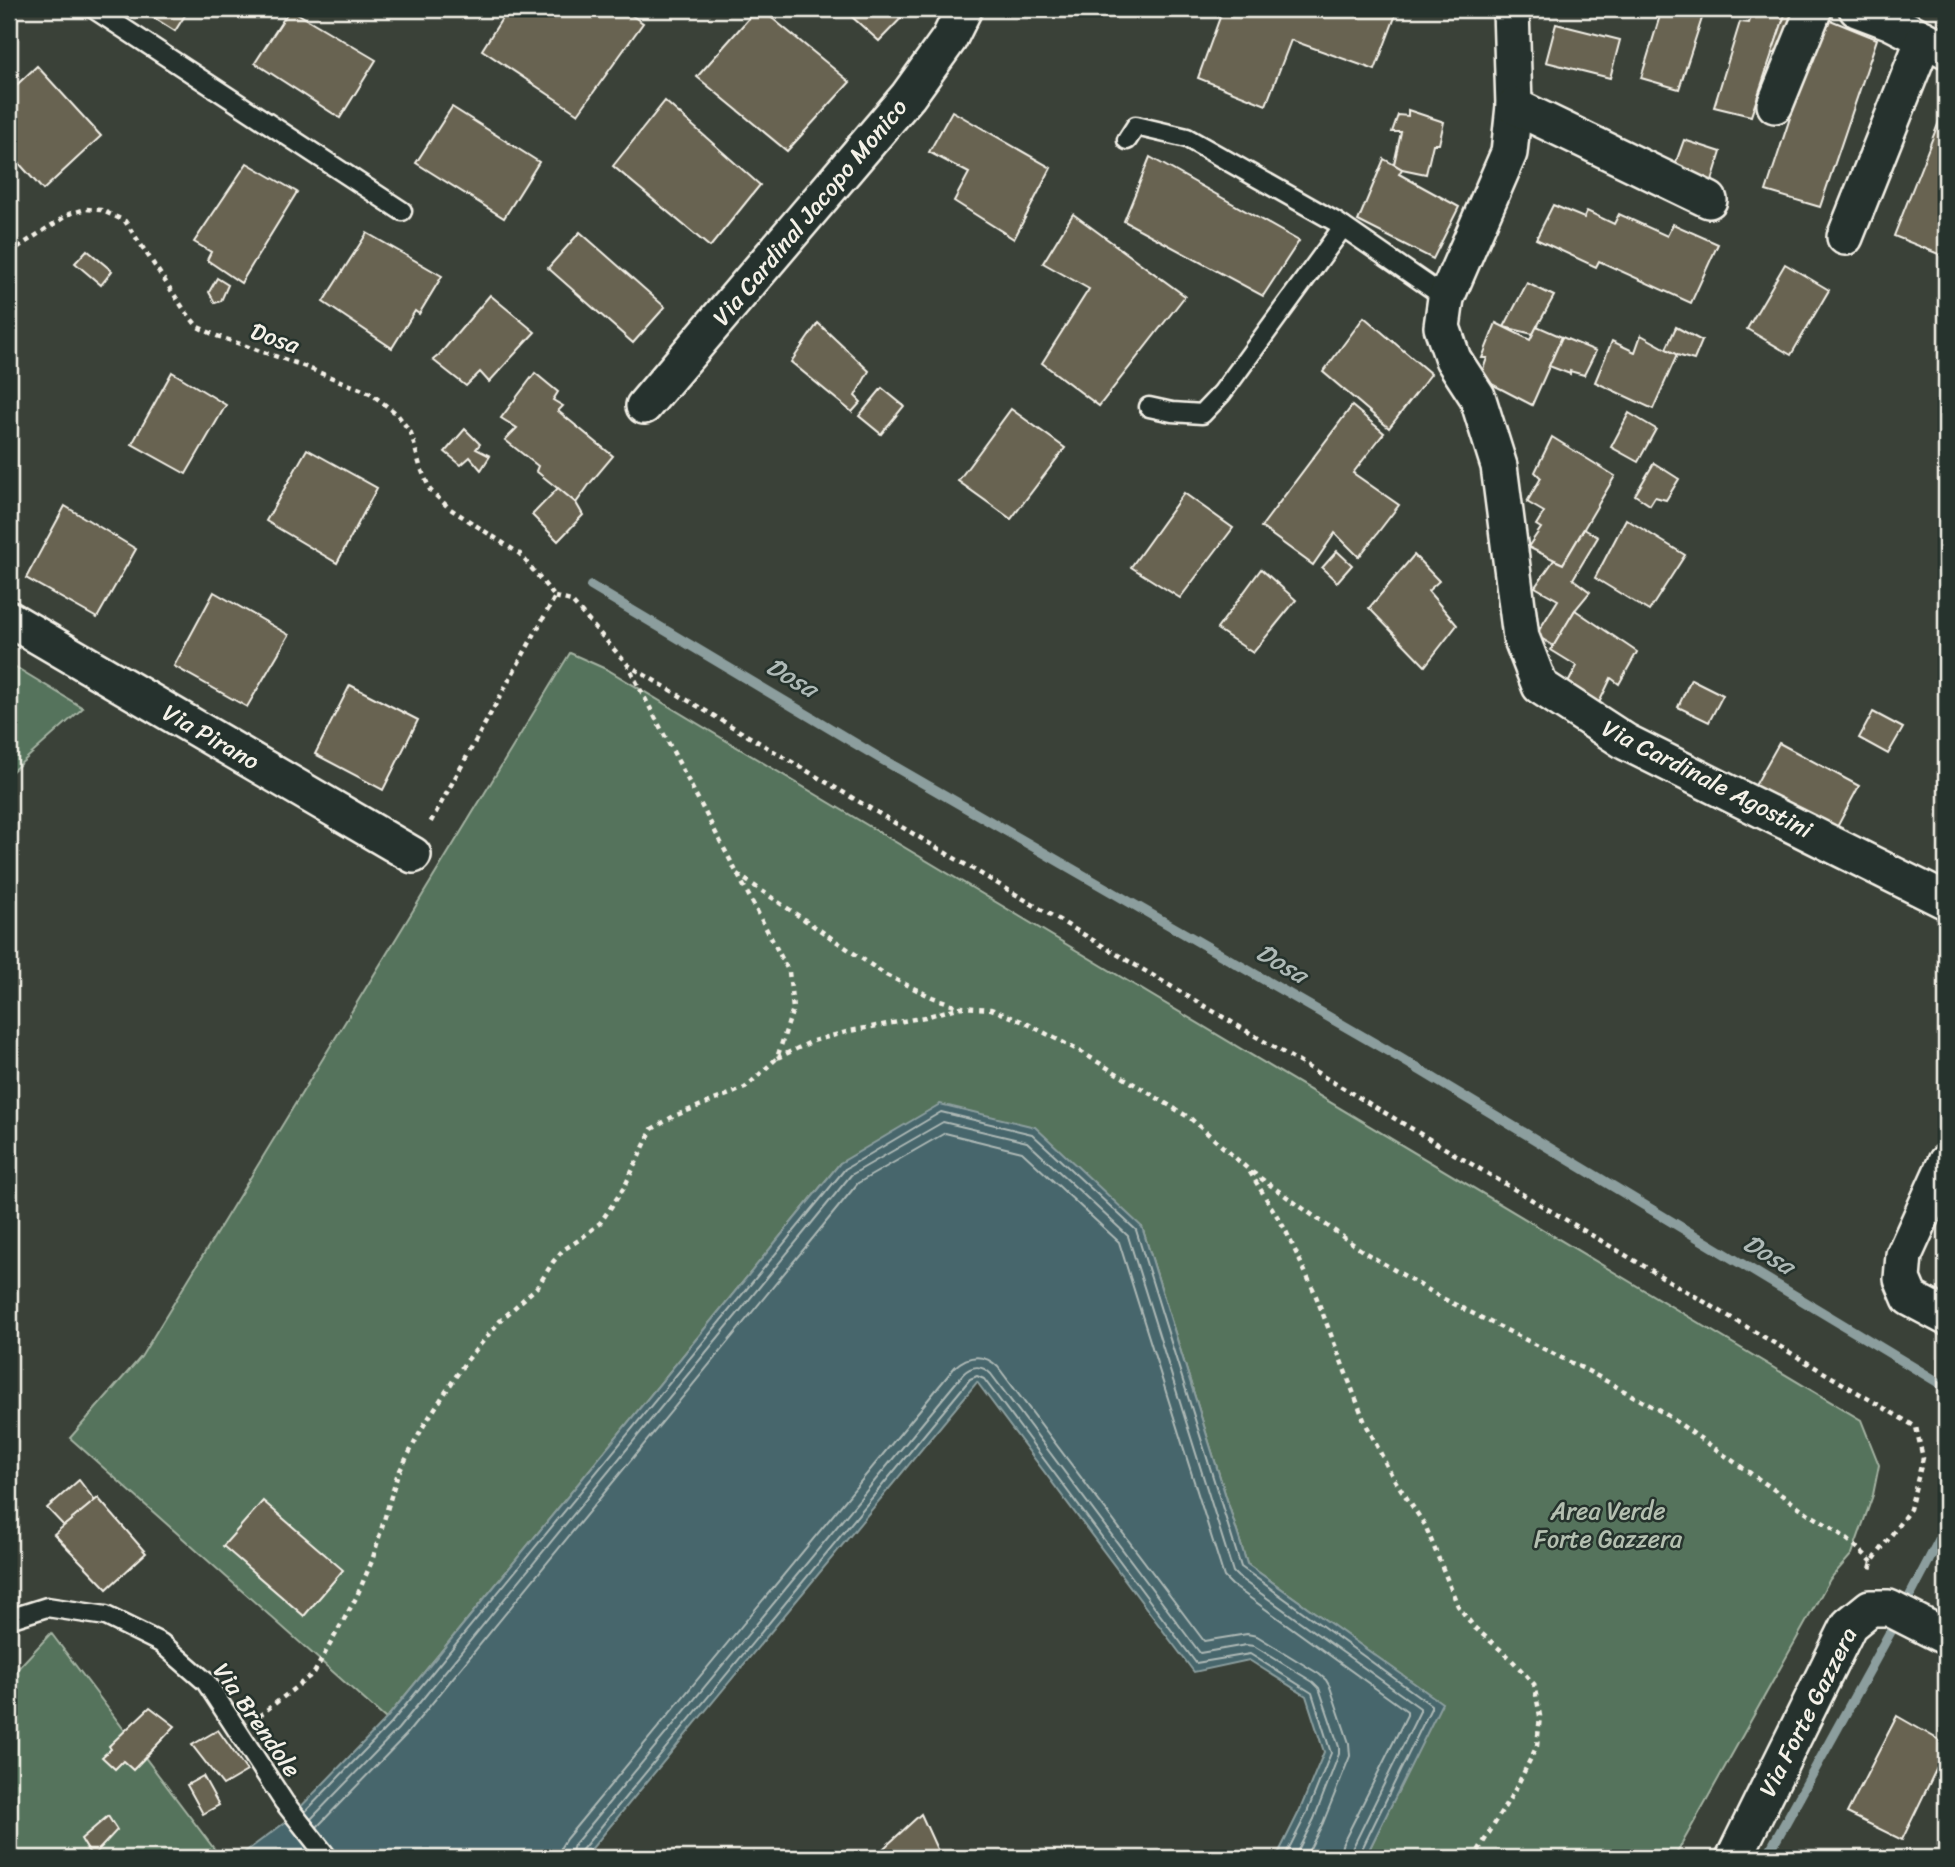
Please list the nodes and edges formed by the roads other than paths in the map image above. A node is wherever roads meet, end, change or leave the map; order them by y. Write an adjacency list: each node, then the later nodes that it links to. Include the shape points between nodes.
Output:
1 (94, 9): 11 (lane)
2 (964, 9): 15 (street, Via Cardinal Jacopo Monico, via 949,39 908,96)
3 (1511, 9): 8 (street, Via Cardinale Agostini)
4 (1814, 9): 7 (street)
5 (1857, 9): 6 (street)
6 (1935, 45): 13 (street)
7 (1776, 105)
8 (1514, 106): 10 (street); 14 (street, Via Cardinale Agostini, via 1509,153)
9 (1127, 140): 12 (lane, via 1136,126 1187,138)
10 (1709, 200)
11 (402, 211)
12 (1343, 227): 14 (lane); 16 (lane, via 1202,414)
13 (1845, 237)
14 (1447, 298): 19 (street, Via Cardinale Agostini, via 1443,327 1453,359 1477,396 1499,466 1521,636 1541,686 1626,742)
15 (644, 406)
16 (1149, 407)
17 (9, 620): 18 (street, Via Pirano)
18 (413, 855)
19 (1946, 901)
20 (1946, 1162): 21 (street, via 1903,1255 1902,1279 1910,1298)
21 (1946, 1317)
22 (9, 1619): 24 (lane, Via Brendole, via 47,1607 106,1616 161,1643 206,1682 284,1801)
23 (1906, 1619): 25 (street, Via Forte Gazzera, via 1849,1625)
24 (328, 1858)
25 (1734, 1858)

